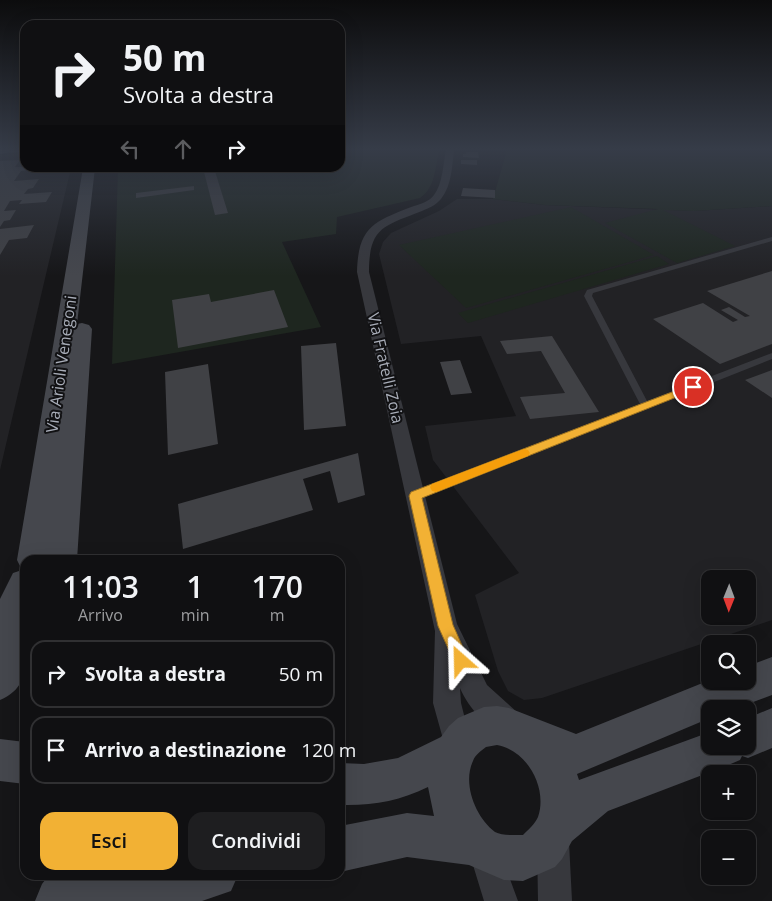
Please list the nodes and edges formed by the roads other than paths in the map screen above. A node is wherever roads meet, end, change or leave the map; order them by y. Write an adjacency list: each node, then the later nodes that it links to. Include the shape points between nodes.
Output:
1 (86, 192): 8 (main road, Via Arioli Venegoni)
2 (96, 192): 9 (main road, Via Arioli Venegoni)
3 (440, 192): 7 (street, Via Fratelli Zoia, via 422,208 373,230 363,247 363,272)
4 (772, 238): 6 (lane, via 590,292 588,296)
5 (772, 356): 6 (lane)
6 (645, 406): 7 (lane)
7 (415, 496): 11 (street, Via Fratelli Zoia)
8 (34, 555)
9 (61, 555)
10 (20, 597): 12 (main road)
11 (445, 626): 18 (street, Via Fratelli Zoia, via 477,695); 20 (street, Via Fratelli Zoia, via 447,703)
12 (0, 631)
13 (20, 651): 15 (main road)
14 (772, 676): 16 (main road)
15 (0, 681)
16 (756, 703)
17 (701, 733): 18 (main road, via 576,754)
18 (523, 734): 20 (main road, via 502,726 483,727); 24 (main road, Via Fratelli Zoia, via 544,753 556,774 561,799)
19 (701, 745): 24 (main road, via 594,795)
20 (456, 749): 23 (main road, via 401,778 364,785); 25 (main road, Via Fratelli Zoia, via 449,774 451,803 457,819)
21 (0, 760): 22 (main road)
22 (20, 762)
23 (345, 784)
24 (555, 830): 25 (main road, via 542,849 523,858 508,859); 32 (street, Via Fratelli Zoia)
25 (481, 847): 26 (main road, via 407,835); 31 (street, Via Fratelli Zoia)
26 (345, 848)
27 (74, 880): 29 (main road)
28 (191, 880): 30 (main road)
29 (59, 901)
30 (89, 901)
31 (501, 901)
32 (555, 901)

